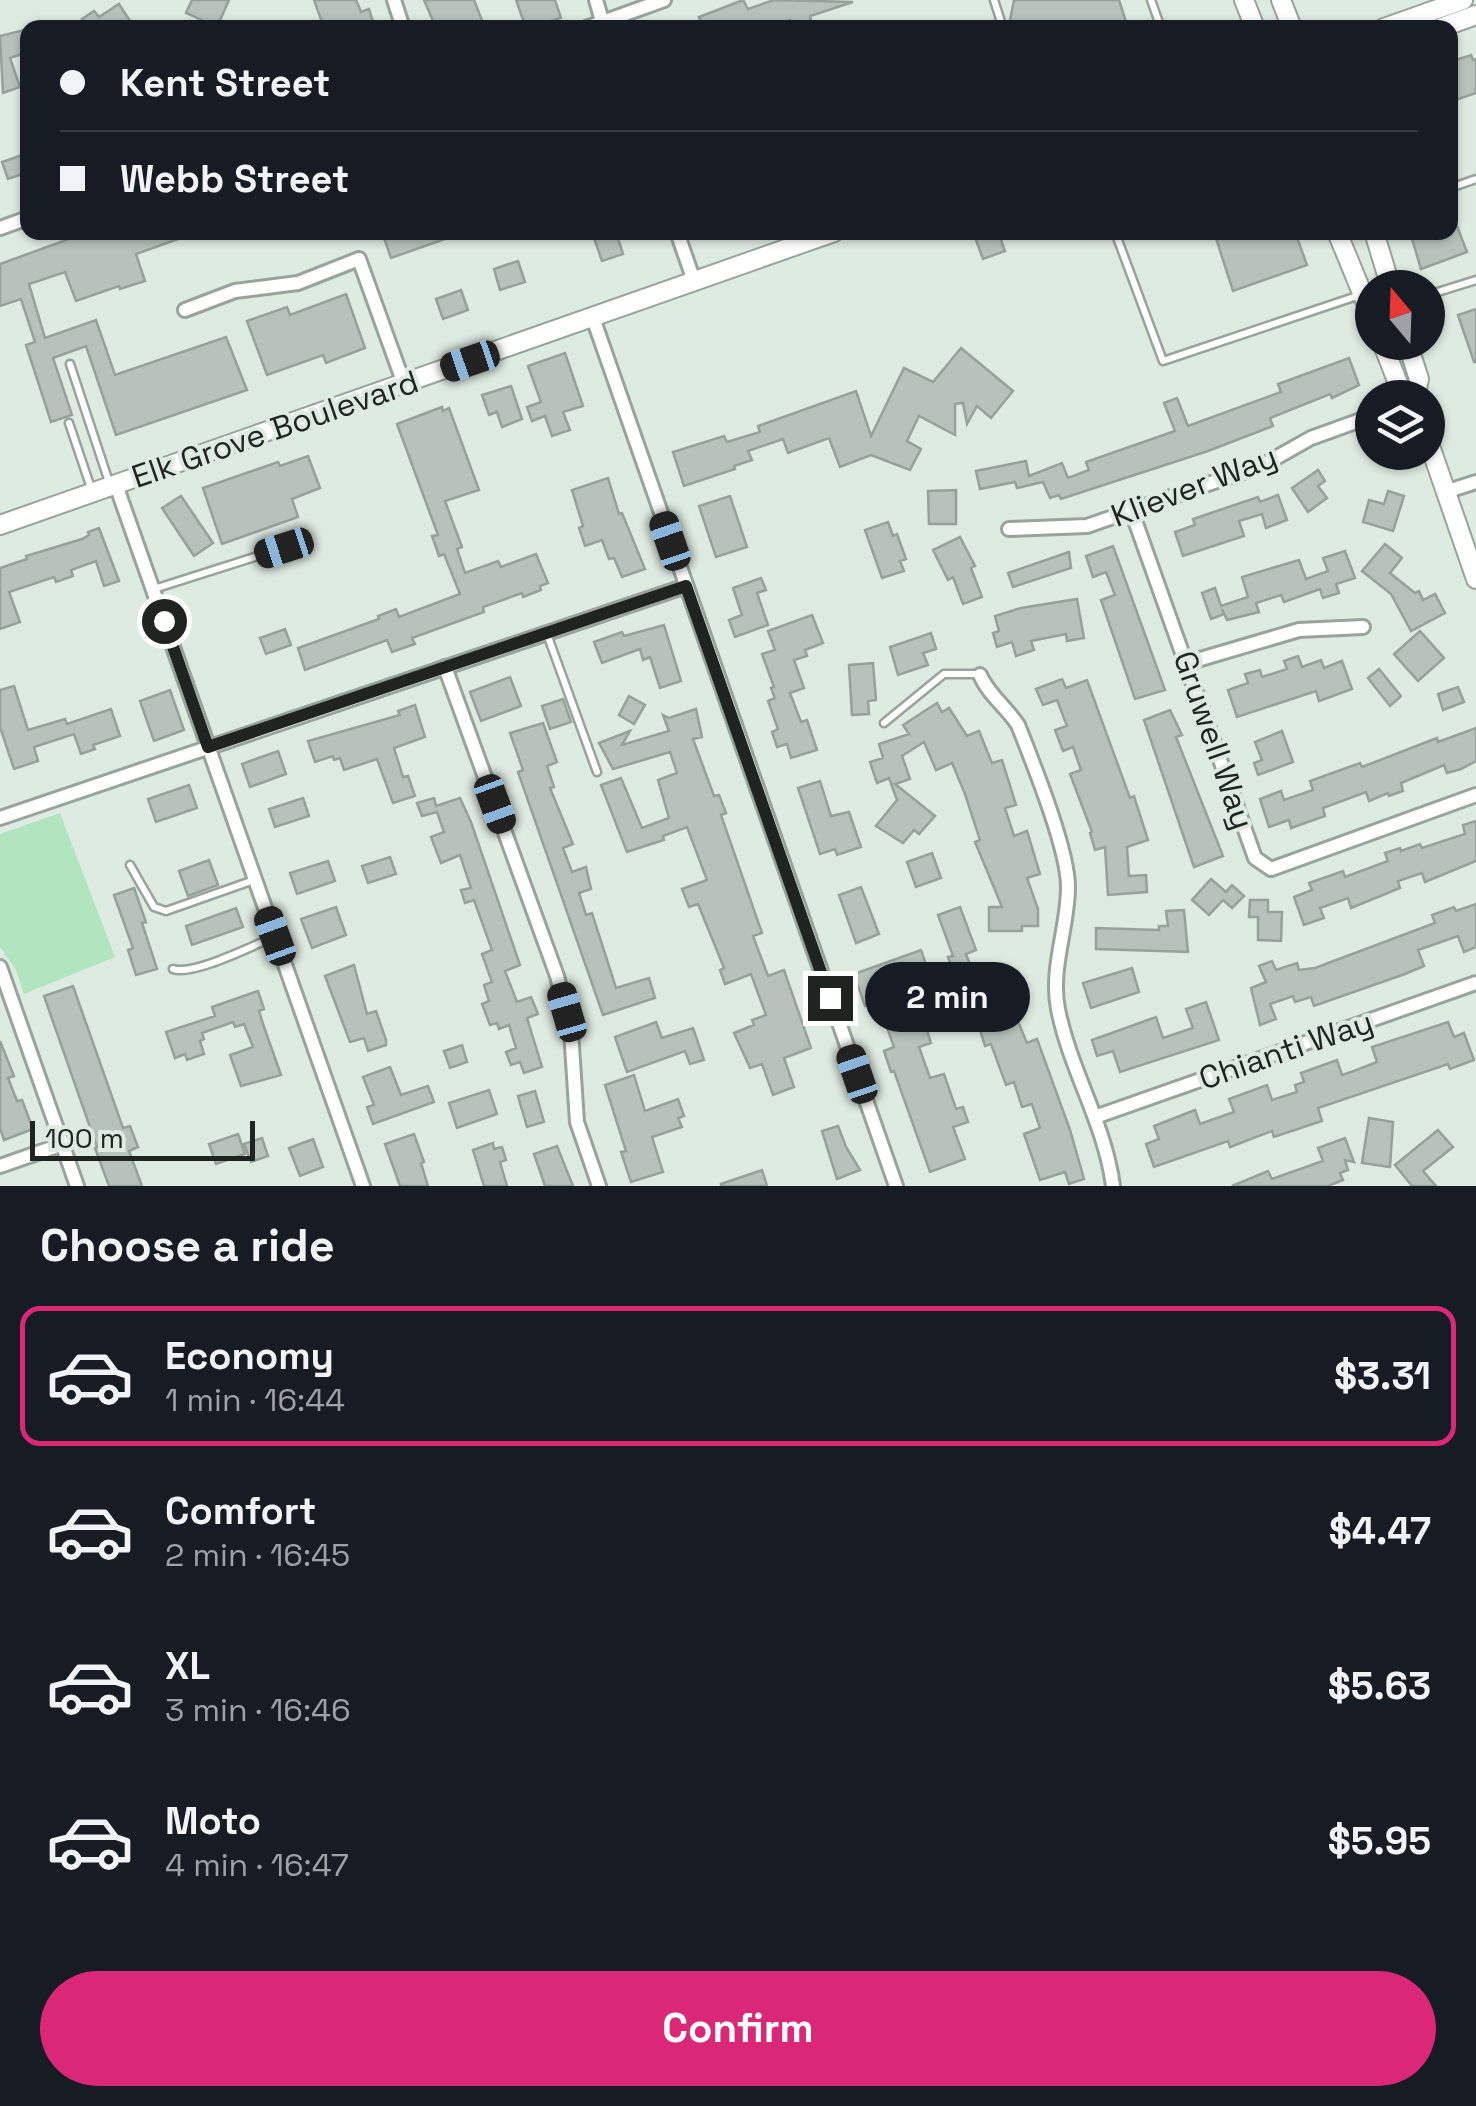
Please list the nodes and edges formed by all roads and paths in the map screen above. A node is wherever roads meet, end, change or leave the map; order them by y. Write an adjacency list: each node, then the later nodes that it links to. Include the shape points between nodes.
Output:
1 (664, 0): 3 (street)
2 (1463, 0): 4 (main road)
3 (615, 20)
4 (1407, 20)
5 (680, 240): 13 (street)
6 (811, 240): 13 (main road, Elk Grove Boulevard)
7 (1118, 240): 15 (lane, via 1162,361)
8 (1339, 240): 11 (main road)
9 (1376, 240): 10 (main road)
10 (1385, 270)
11 (1355, 277)
12 (1476, 280): 14 (lane)
13 (694, 281): 17 (main road, Elk Grove Boulevard)
14 (1445, 290)
15 (1355, 296)
16 (186, 310): 19 (street, via 235,291 298,283 358,259)
17 (593, 318): 19 (main road, Elk Grove Boulevard); 32 (street)
18 (70, 364): 24 (lane)
19 (404, 384): 24 (main road, Elk Grove Boulevard)
20 (1355, 422): 27 (street, Kliever Way, via 1264,464)
21 (69, 424): 25 (lane)
22 (1438, 470): 26 (main road)
23 (1476, 482): 26 (street)
24 (113, 485): 25 (main road, Elk Grove Boulevard); 33 (street)
25 (92, 492): 28 (main road, Elk Grove Boulevard)
26 (1445, 492): 31 (main road)
27 (1132, 512): 29 (street, Kliever Way, via 1086,526); 36 (street, Gruwell Way)
28 (0, 525)
29 (1009, 530)
30 (284, 548): 33 (lane)
31 (1476, 579)
32 (686, 586): 35 (street); 56 (street)
33 (153, 590): 40 (street)
34 (1363, 627): 36 (street, via 1299,630)
35 (546, 633): 37 (street); 41 (lane)
36 (1188, 663): 42 (street, Gruwell Way, via 1255,858 1272,870)
37 (445, 667): 40 (street); 55 (street, via 557,976 571,1031 578,1122)
38 (980, 674): 39 (lane, via 944,674); 50 (street, via 1018,725 1062,852 1068,884 1058,1007)
39 (884, 723)
40 (208, 747): 43 (street); 45 (street)
41 (597, 772)
42 (1476, 795)
43 (0, 818)
44 (130, 864): 45 (lane, via 154,907 166,911)
45 (255, 879): 46 (street)
46 (275, 936): 48 (lane, via 193,969); 54 (street)
47 (0, 967): 51 (street)
48 (173, 970)
49 (1476, 983): 50 (street, Chianti Way)
50 (1095, 1117): 57 (street)
51 (63, 1144): 52 (street); 53 (street)
52 (0, 1166)
53 (77, 1186)
54 (363, 1186)
55 (599, 1186)
56 (896, 1186)
57 (1114, 1186)

